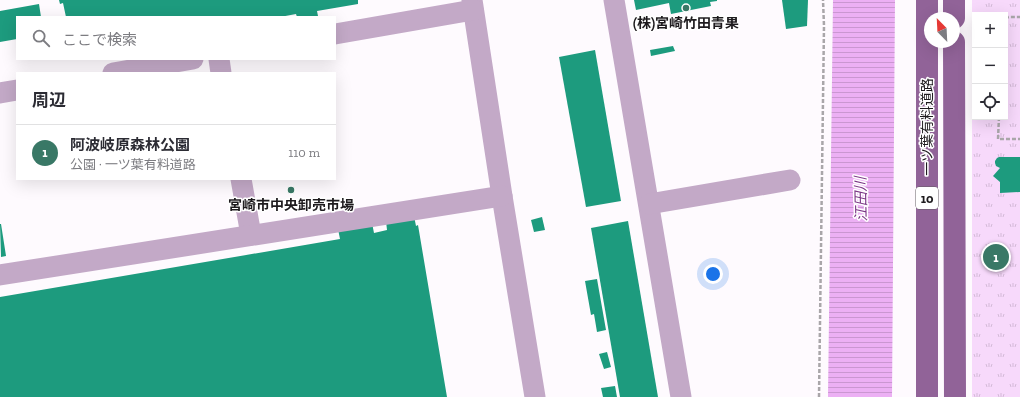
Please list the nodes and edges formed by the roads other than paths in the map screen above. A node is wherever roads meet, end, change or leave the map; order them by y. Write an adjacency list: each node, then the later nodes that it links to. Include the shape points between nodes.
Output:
1 (614, 0): 17 (street)
2 (927, 0): 22 (main road, 一ツ葉有料道路 / 10)
3 (954, 0): 5 (main road)
4 (472, 5): 6 (street); 16 (street)
5 (954, 12)
6 (336, 34)
7 (954, 48): 23 (main road, 一ツ葉有料道路 / 10)
8 (187, 60): 10 (street)
9 (219, 60): 11 (street)
10 (119, 72)
11 (221, 72)
12 (16, 90): 13 (street)
13 (0, 93)
14 (241, 180): 18 (street)
15 (790, 180): 17 (street)
16 (502, 196): 18 (street); 20 (street)
17 (649, 204): 21 (street)
18 (251, 235): 19 (street)
19 (0, 275)
20 (535, 397)
21 (681, 397)
22 (927, 397)
23 (955, 397)

